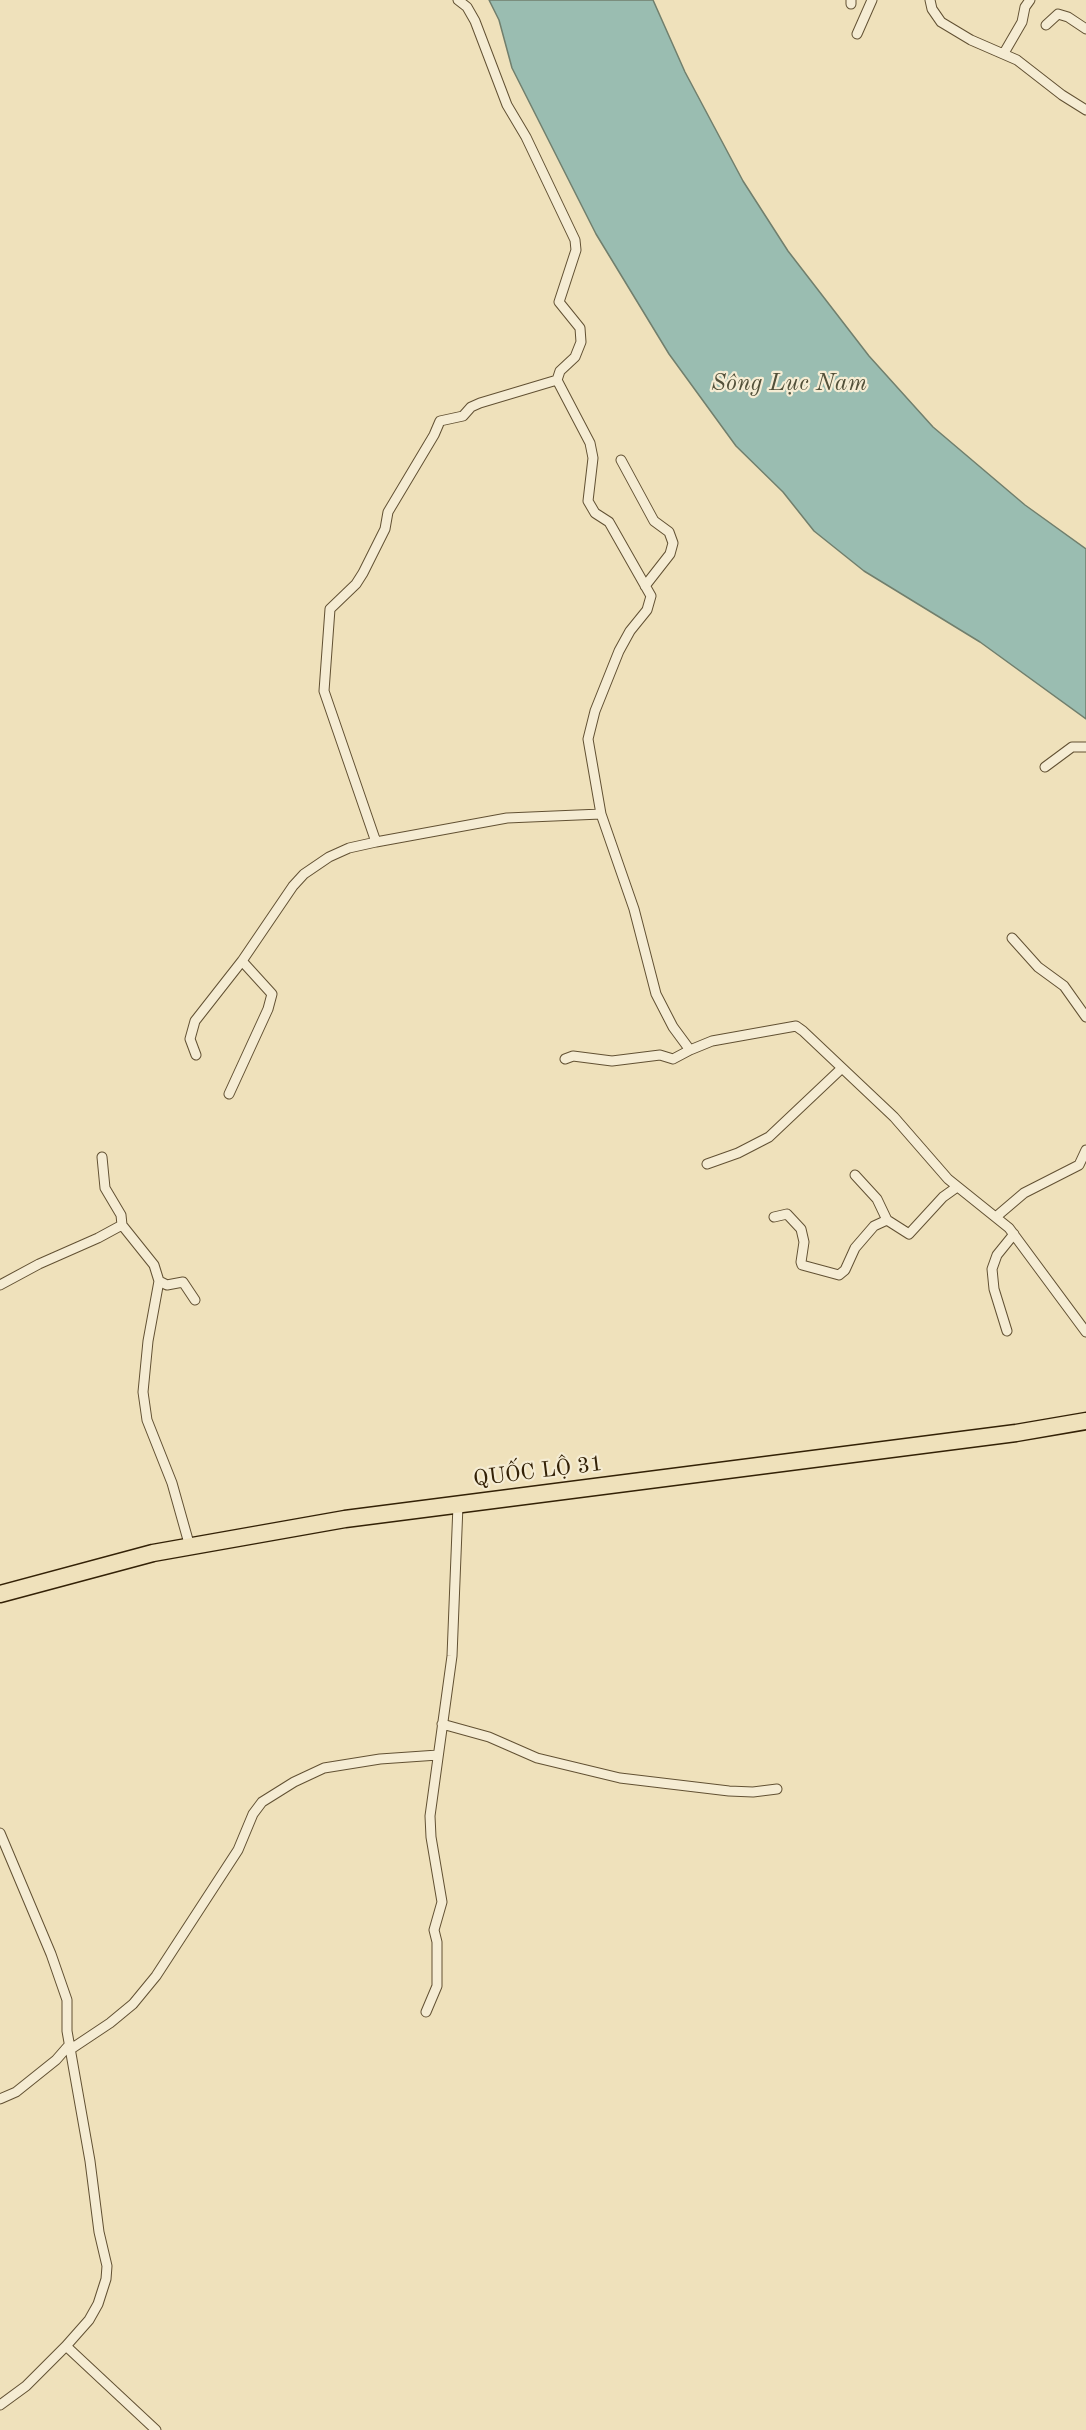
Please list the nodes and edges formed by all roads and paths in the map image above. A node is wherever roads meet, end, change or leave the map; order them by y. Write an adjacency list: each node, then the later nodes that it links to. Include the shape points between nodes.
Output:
1 (458, 0): 10 (street, via 475,21 507,105 526,137 576,246 559,302 580,328 581,342)
2 (872, 0): 7 (street)
3 (930, 0): 8 (street, via 941,22)
4 (1030, 0): 8 (street, via 1023,22)
5 (1046, 25): 6 (street, via 1058,14)
6 (1086, 29)
7 (857, 34)
8 (1004, 53): 9 (street)
9 (1086, 110)
10 (557, 380): 12 (street, via 590,443 593,458 588,501 595,513 609,522); 16 (street, via 480,403 463,416 440,421 388,512 385,530 363,573 330,609 324,691)
11 (621, 460): 12 (street, via 654,521 669,532 673,543 670,554)
12 (645, 586): 15 (street, via 651,596 650,604 619,651 589,730)
13 (1086, 747): 14 (street, via 1072,747)
14 (1045, 767)
15 (601, 814): 16 (street, via 507,818); 20 (street, via 634,909 656,994)
16 (376, 842): 18 (street, via 338,853 304,874)
17 (1012, 938): 19 (street, via 1038,967 1064,986)
18 (242, 961): 21 (street, via 191,1027 190,1039); 24 (street, via 272,994)
19 (1086, 1017)
20 (690, 1050): 22 (street, via 673,1059 660,1055 612,1061 573,1056); 23 (street, via 712,1041 796,1026)
21 (196, 1054)
22 (565, 1059)
23 (842, 1068): 27 (street, via 769,1137); 30 (street, via 894,1117)
24 (229, 1094)
25 (1086, 1150): 28 (street)
26 (102, 1156): 34 (street, via 105,1188 121,1215)
27 (707, 1164)
28 (1083, 1166): 32 (street, via 1024,1193)
29 (855, 1175): 33 (street, via 877,1199)
30 (957, 1187): 32 (street); 33 (street, via 909,1234)
31 (774, 1216): 33 (street, via 787,1214 801,1229 802,1265 839,1275 868,1233)
32 (998, 1216): 35 (street)
33 (887, 1220)
34 (122, 1225): 36 (street, via 154,1265); 37 (street)
35 (1014, 1234): 39 (street, via 997,1255 992,1269); 40 (street)
36 (159, 1281): 38 (street, via 167,1285 183,1282); 43 (street, via 143,1392 147,1420 172,1483)
37 (0, 1285)
38 (195, 1300)
39 (1007, 1331)
40 (1086, 1332)
41 (1086, 1420): 42 (highway, QUỐC LỘ 31, via 1016,1433)
42 (458, 1505): 43 (highway, QUỐC LỘ 31, via 345,1519); 45 (street, via 452,1656)
43 (190, 1547): 44 (highway, QUỐC LỘ 31, via 153,1553)
44 (0, 1594)
45 (442, 1724): 46 (street); 47 (street, via 489,1737 537,1758 620,1778 729,1791)
46 (438, 1755): 49 (street, via 430,1816 442,1902 434,1930 438,1986); 50 (street, via 324,1768 262,1802 238,1850 156,1976 133,2004 110,2023)
47 (777, 1789)
48 (0, 1833): 50 (street, via 59,1975 67,2000)
49 (426, 2012)
50 (70, 2046): 51 (street, via 16,2092); 52 (street, via 107,2266 98,2304)
51 (0, 2099)
52 (66, 2346): 53 (street, via 26,2386); 54 (street)
53 (0, 2405)
54 (156, 2430)

